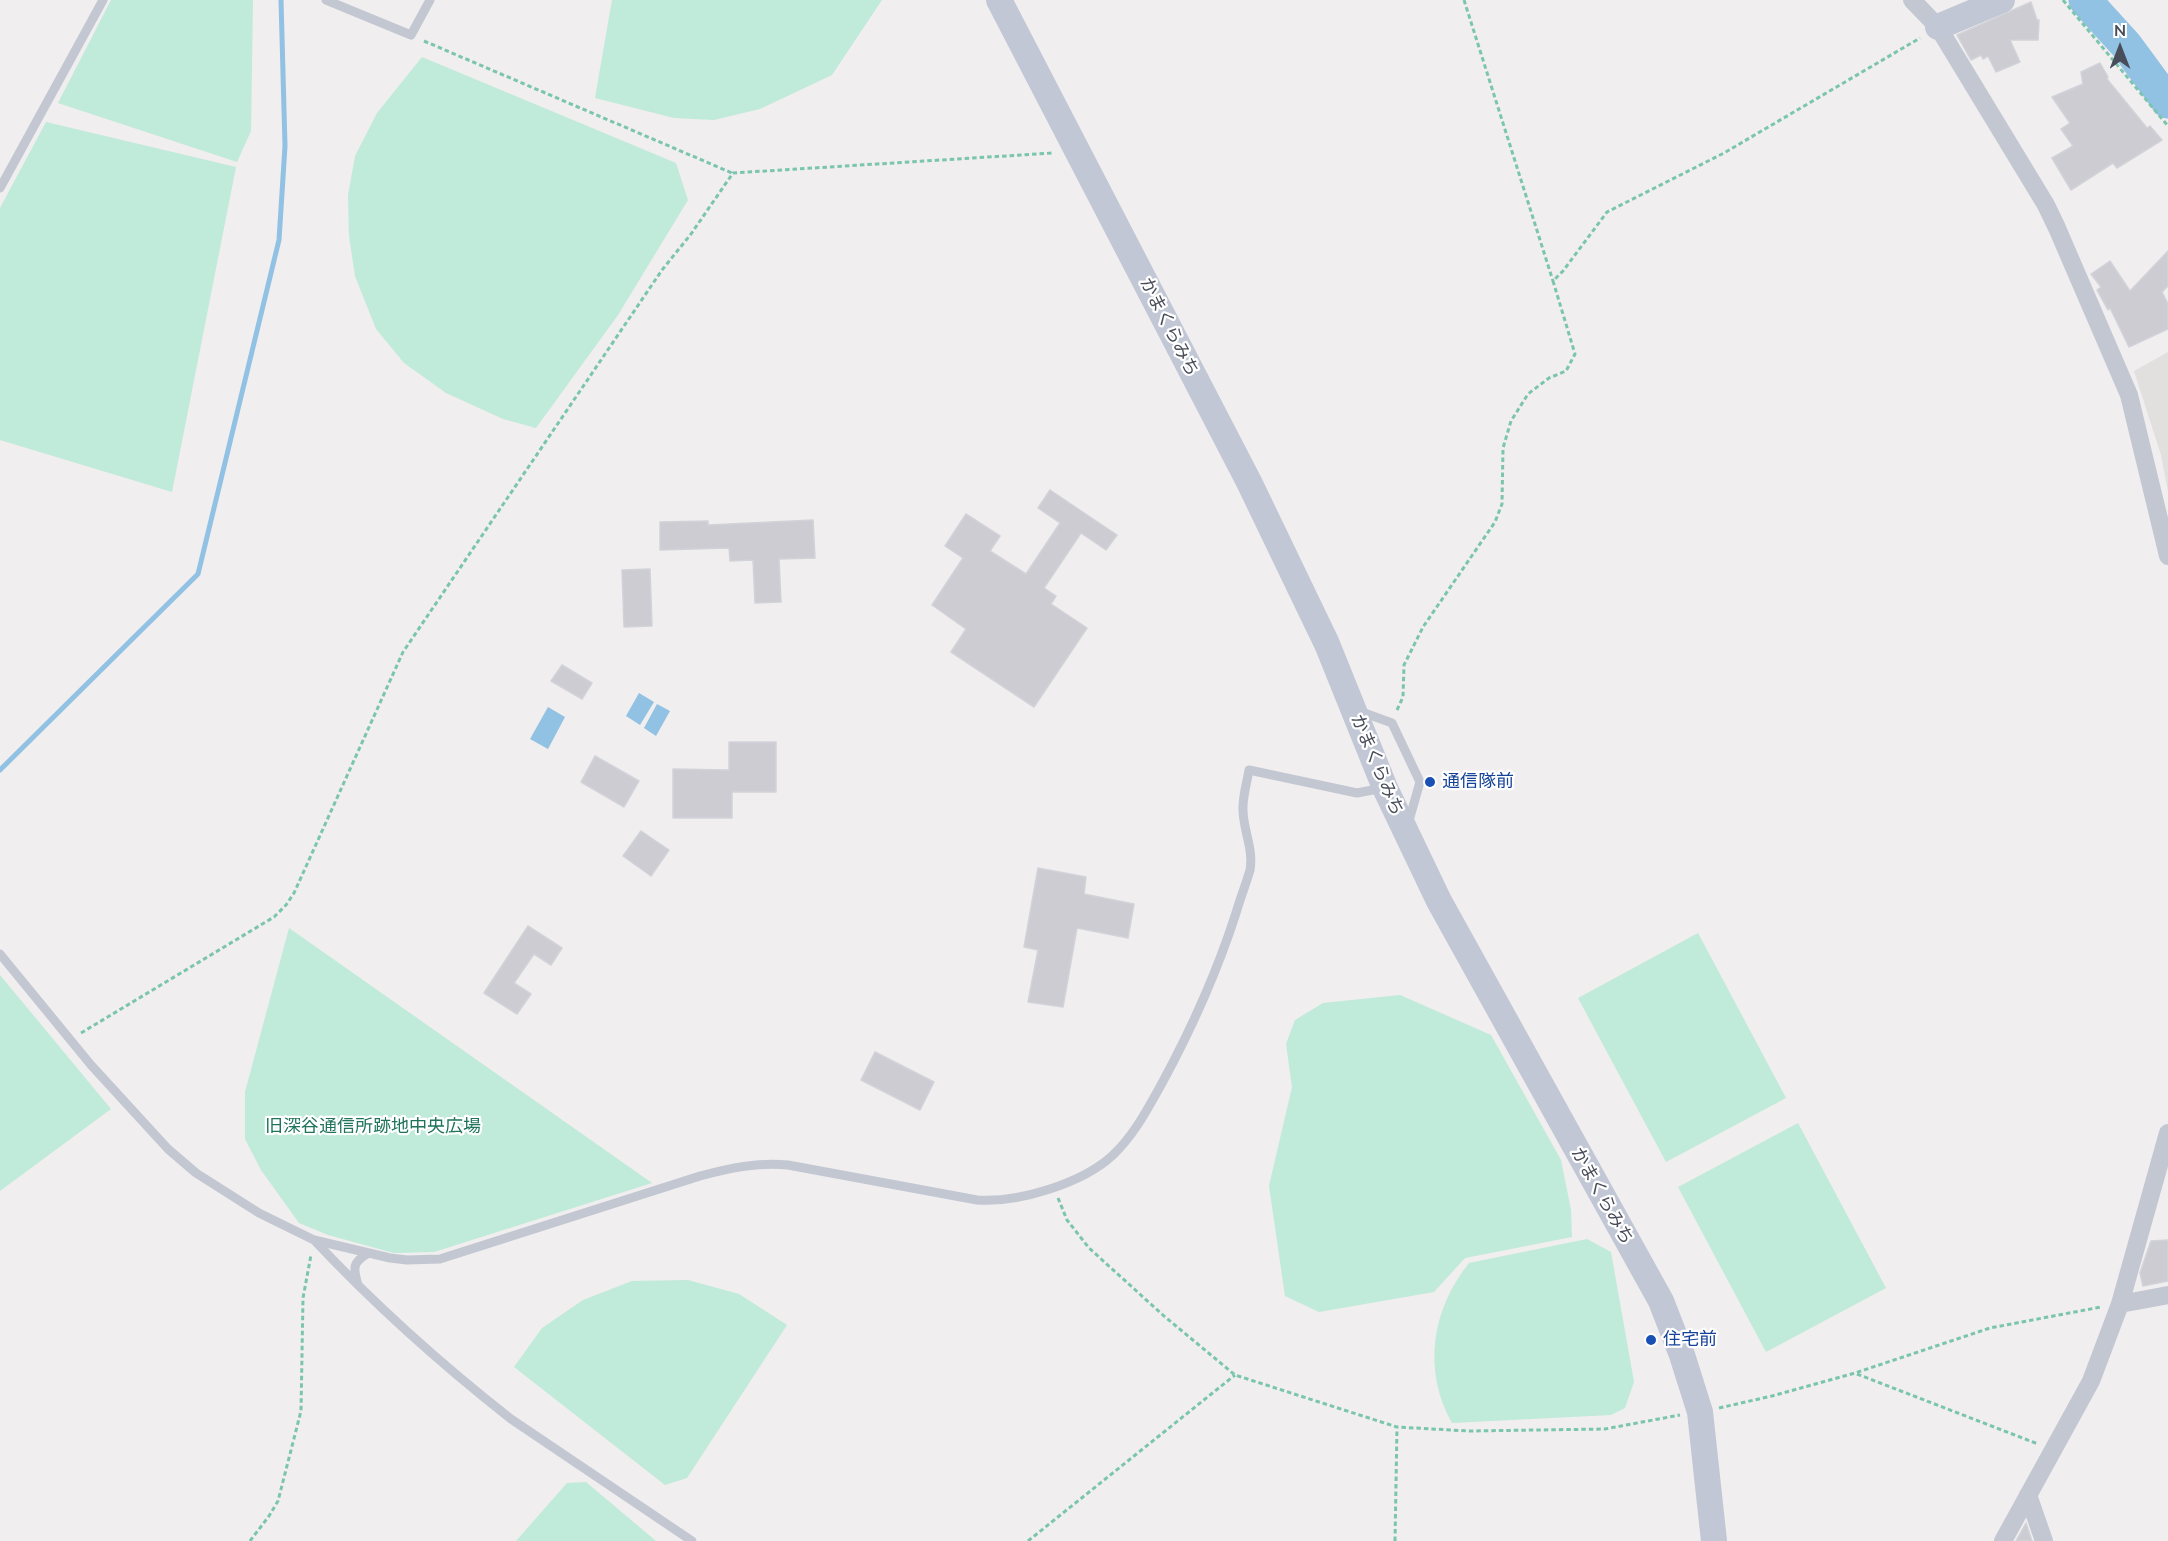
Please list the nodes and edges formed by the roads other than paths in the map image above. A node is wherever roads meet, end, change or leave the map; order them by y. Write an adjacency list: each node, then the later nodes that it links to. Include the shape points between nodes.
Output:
1 (103, 0): 8 (lane)
2 (326, 0): 3 (lane, via 411,35)
3 (430, 0)
4 (999, 0): 10 (main road, かまくらみち, via 1249,482 1327,644)
5 (1912, 0): 7 (street)
6 (2002, 0): 7 (main road)
7 (1938, 27): 9 (street, via 2057,228 2129,395)
8 (0, 188)
9 (2168, 556)
10 (1353, 709): 11 (main road, かまくらみち); 12 (lane, via 1392,723 1420,782)
11 (1385, 788): 12 (main road, かまくらみち); 16 (lane, via 1358,793 1249,770 1243,806 1250,870 1204,998 1178,1055 1129,1139 1097,1167 1054,1187 1003,1200 976,1200 788,1165 744,1166 700,1176 440,1259 407,1260)
12 (1406, 832): 22 (main road, かまくらみち, via 1476,970 1661,1301 1700,1412)
13 (0, 954): 15 (lane, via 69,1040 168,1149 196,1173 259,1213)
14 (2168, 1133): 19 (street)
15 (314, 1240): 16 (lane); 17 (lane)
16 (369, 1253): 17 (lane, via 356,1263)
17 (359, 1287): 21 (lane, via 442,1364 511,1419)
18 (2168, 1294): 19 (street)
19 (2120, 1304): 20 (street, via 2091,1381)
20 (2028, 1495): 23 (street); 24 (street)
21 (692, 1541)
22 (1714, 1541)
23 (2003, 1541)
24 (2044, 1541)

